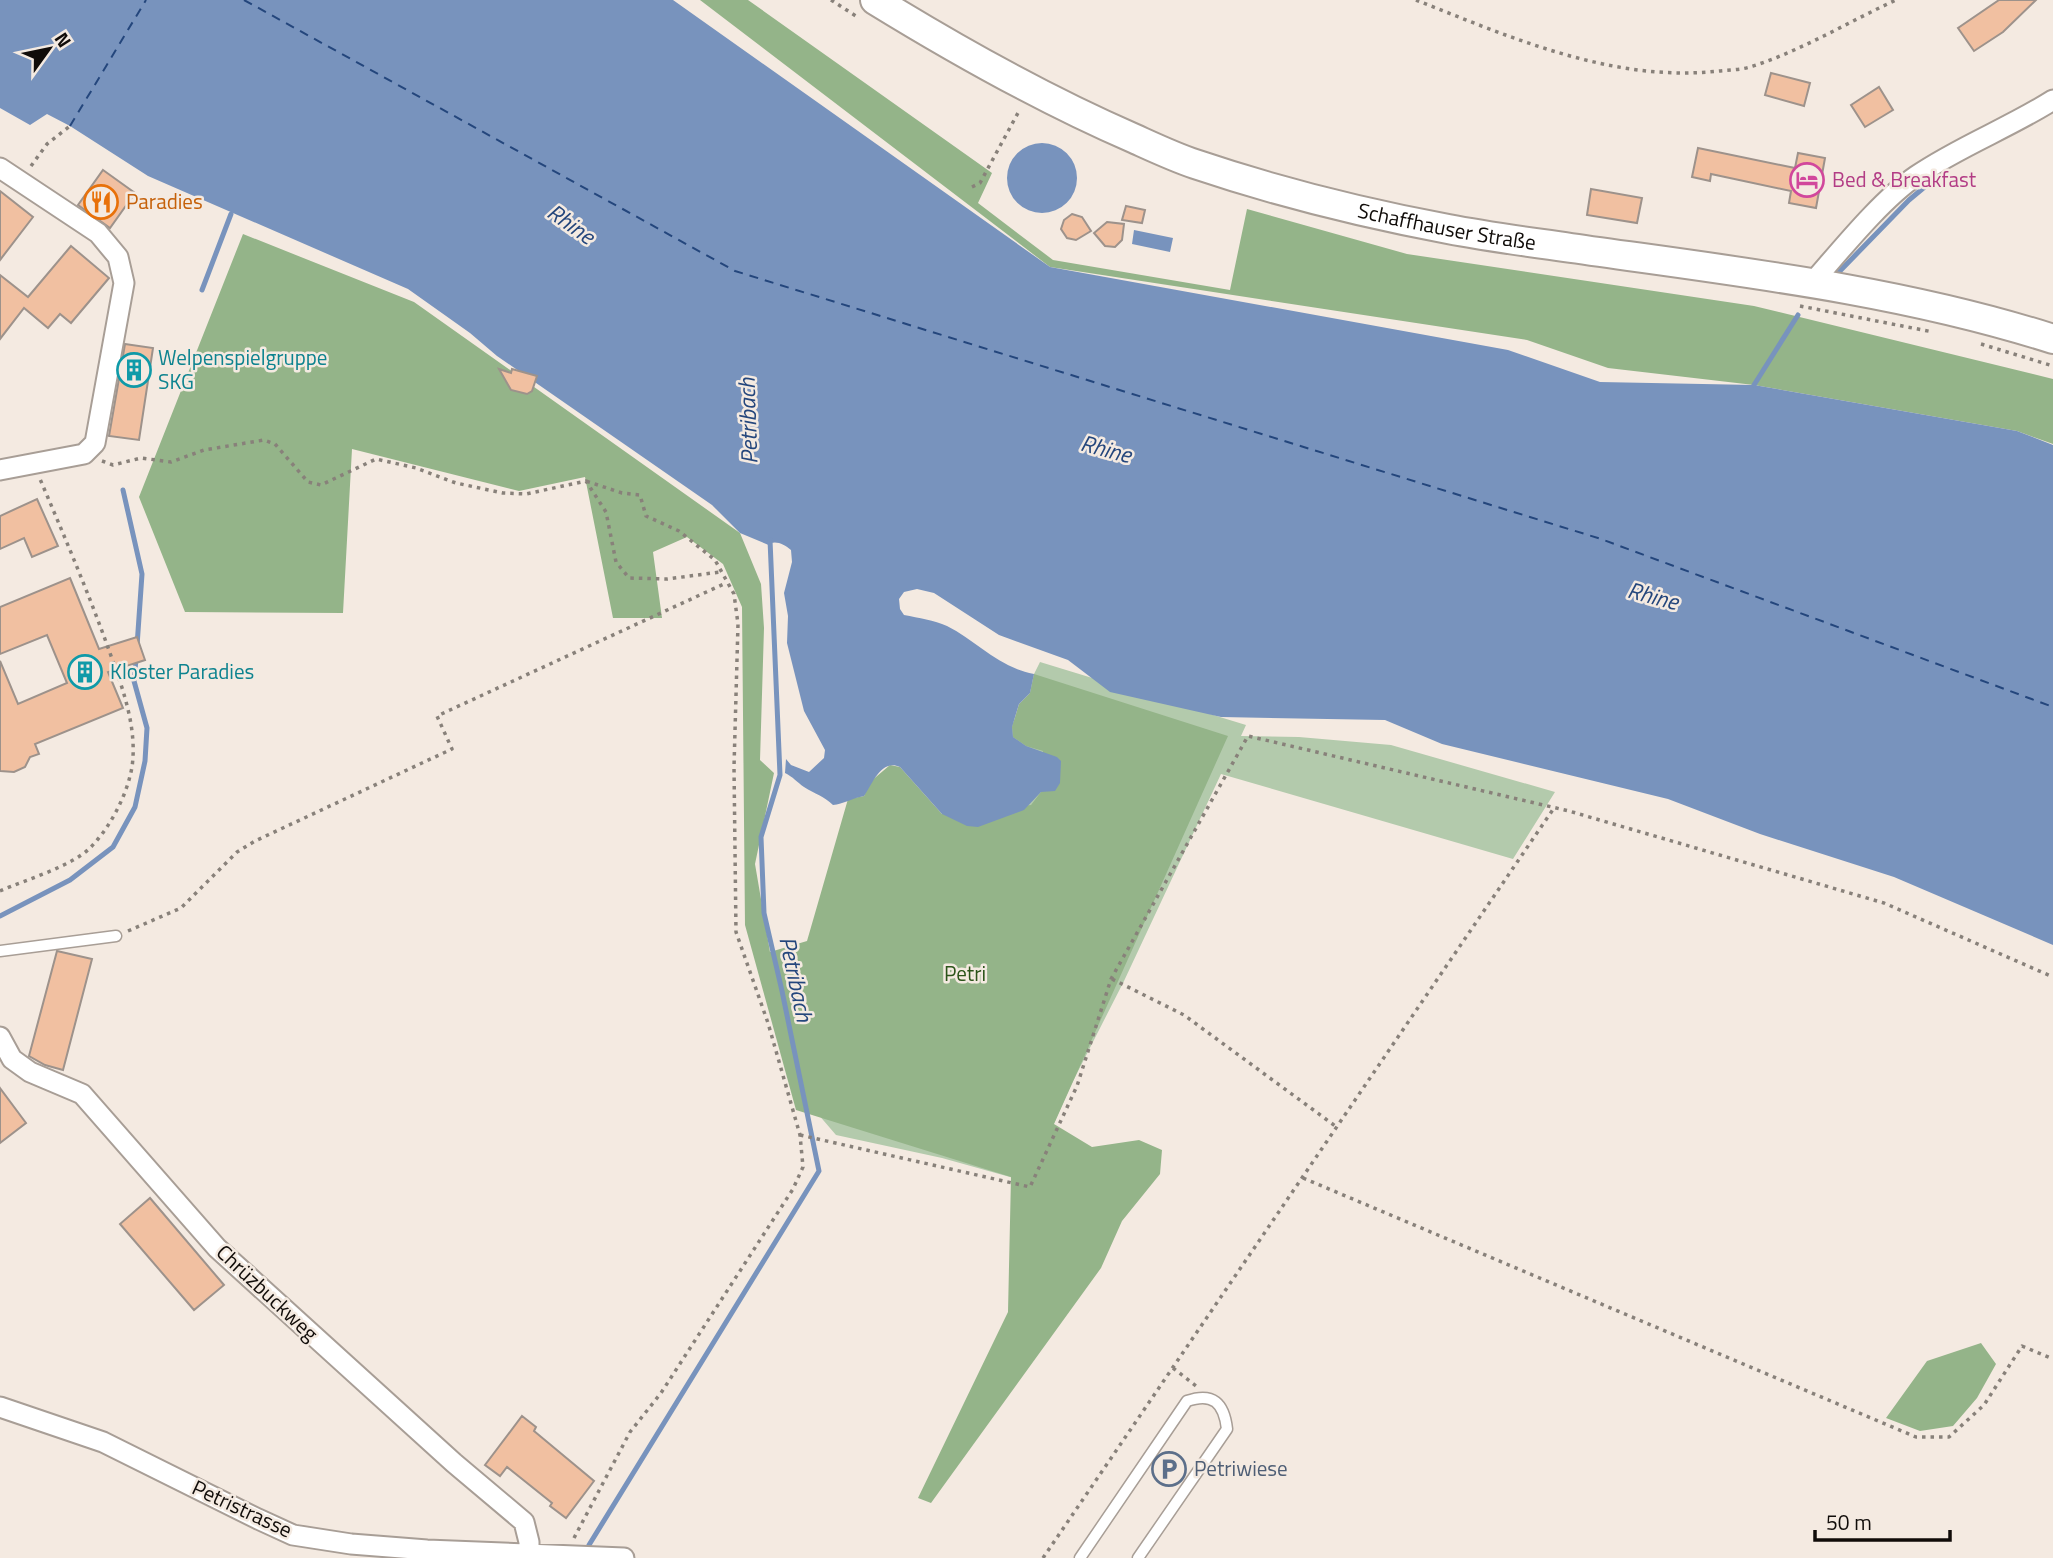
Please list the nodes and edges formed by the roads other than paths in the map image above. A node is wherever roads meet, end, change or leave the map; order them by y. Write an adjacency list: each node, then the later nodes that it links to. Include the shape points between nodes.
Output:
1 (875, 0): 4 (main road, Schaffhauser Straße, via 1040,95 1193,164 1322,201 1452,230)
2 (2053, 100): 4 (street, via 1914,177)
3 (6, 175): 6 (street, via 98,233 118,257 124,283 95,443 84,454)
4 (1811, 284): 5 (main road, Schaffhauser Straße, via 2003,323)
5 (2053, 339)
6 (0, 470)
7 (116, 936): 8 (lane)
8 (0, 951)
9 (0, 1037): 11 (street, Chrüzbuckweg, via 12,1059 30,1072 82,1094 217,1248 524,1522)
10 (0, 1407): 11 (street, Petristrasse, via 103,1441 293,1535 427,1550)
11 (528, 1553): 12 (street, Petristrasse)
12 (624, 1558)
13 (1080, 1558): 14 (lane, via 1187,1401 1202,1396 1214,1400 1226,1414 1227,1429)
14 (1138, 1558)

